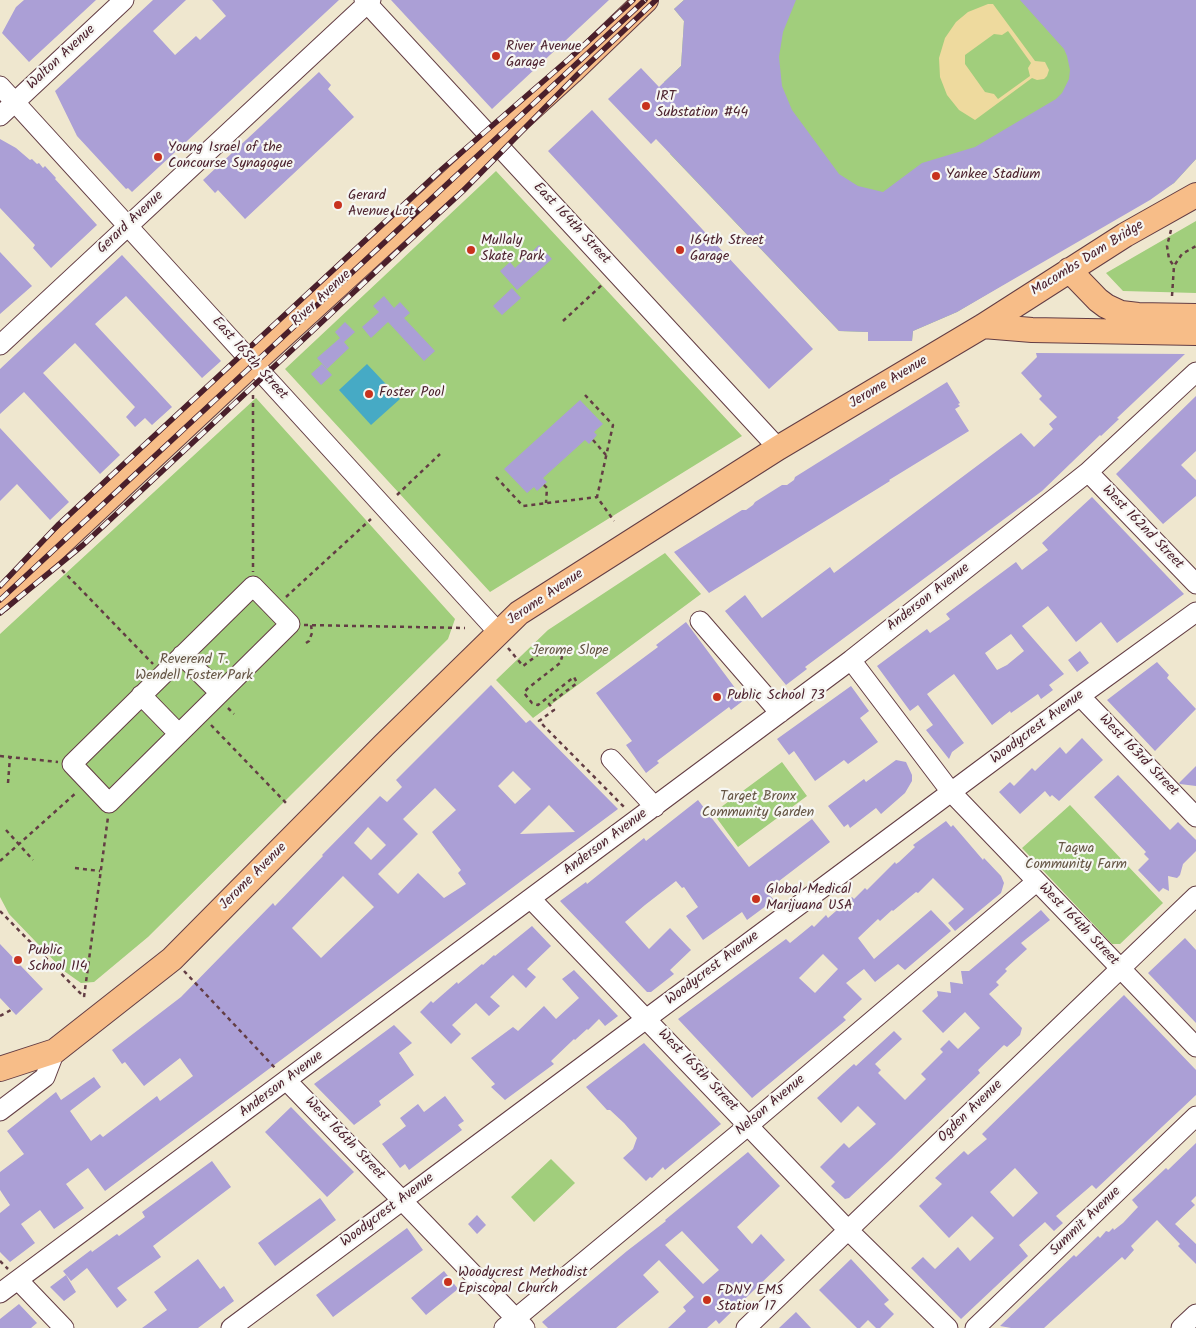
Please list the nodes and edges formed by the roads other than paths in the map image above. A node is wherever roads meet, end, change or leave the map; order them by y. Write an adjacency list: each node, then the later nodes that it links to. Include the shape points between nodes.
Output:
1 (124, 0): 5 (street, Walton Avenue)
2 (646, 0): 7 (main road, River Avenue)
3 (368, 1): 7 (street, East 164th Street); 9 (street, Gerard Avenue)
4 (0, 86): 5 (street, East 165th Street)
5 (15, 102): 6 (street, Walton Avenue); 9 (street, East 165th Street)
6 (0, 116)
7 (494, 141): 15 (main road, River Avenue); 17 (street, East 164th Street)
8 (1196, 195): 10 (main road, Macombs Dam Bridge)
9 (127, 226): 14 (street, Gerard Avenue); 15 (street, East 165th Street)
10 (1069, 270): 11 (main road, via 1098,300 1121,313); 12 (main road, Macombs Dam Bridge)
11 (1196, 316)
12 (983, 326): 13 (main road); 17 (main road, Jerome Avenue)
13 (1196, 333)
14 (0, 345)
15 (253, 363): 20 (main road, River Avenue); 23 (street, East 165th Street)
16 (1196, 372): 18 (street, Anderson Avenue)
17 (778, 448): 23 (main road, Jerome Avenue, via 519,613)
18 (1088, 472): 19 (street, West 162nd Street); 25 (street, Anderson Avenue)
19 (1196, 584)
20 (0, 600)
21 (1196, 612): 28 (street, Woodycrest Avenue)
22 (700, 622): 29 (street)
23 (498, 632): 41 (main road, Jerome Avenue, via 172,959)
24 (182, 655): 26 (street); 26 (street, via 253,586 290,624); 27 (street)
25 (851, 660): 29 (street, Anderson Avenue); 32 (street, West 164th Street)
26 (220, 693): 30 (street)
27 (141, 696): 30 (street); 30 (street, via 72,764 109,803)
28 (1080, 696): 32 (street, Woodycrest Avenue); 34 (street, West 163rd Street)
29 (780, 713): 33 (street, Anderson Avenue)
30 (179, 734)
31 (611, 759): 33 (street)
32 (951, 792): 35 (street, West 164th Street); 39 (street, Woodycrest Avenue)
33 (655, 807): 37 (street, Anderson Avenue)
34 (1196, 817)
35 (1036, 882): 38 (street, West 164th Street); 46 (street, Nelson Avenue)
36 (1196, 896): 38 (street, Ogden Avenue)
37 (531, 899): 39 (street, West 165th Street); 43 (street, Anderson Avenue)
38 (1121, 969): 40 (street, West 164th Street); 48 (street, Ogden Avenue)
39 (646, 1018): 46 (street, West 165th Street); 47 (street, Woodycrest Avenue)
40 (1196, 1047)
41 (55, 1051): 42 (main road, Jerome Avenue); 44 (street, via 45,1077)
42 (0, 1069)
43 (287, 1081): 47 (street, West 166th Street); 49 (street, Anderson Avenue)
44 (0, 1111)
45 (1196, 1116): 57 (street, Summit Avenue)
46 (749, 1125): 48 (street, West 165th Street); 52 (street, Nelson Avenue)
47 (403, 1200): 52 (street, West 166th Street); 54 (street, Woodycrest Avenue)
48 (848, 1230): 55 (street, Ogden Avenue); 56 (street, West 165th Street)
49 (18, 1280): 50 (street, Anderson Avenue); 53 (street)
50 (0, 1293)
51 (1196, 1314): 58 (street)
52 (515, 1325)
53 (64, 1328)
54 (230, 1328)
55 (746, 1328)
56 (948, 1328)
57 (975, 1328)
58 (1181, 1328)

